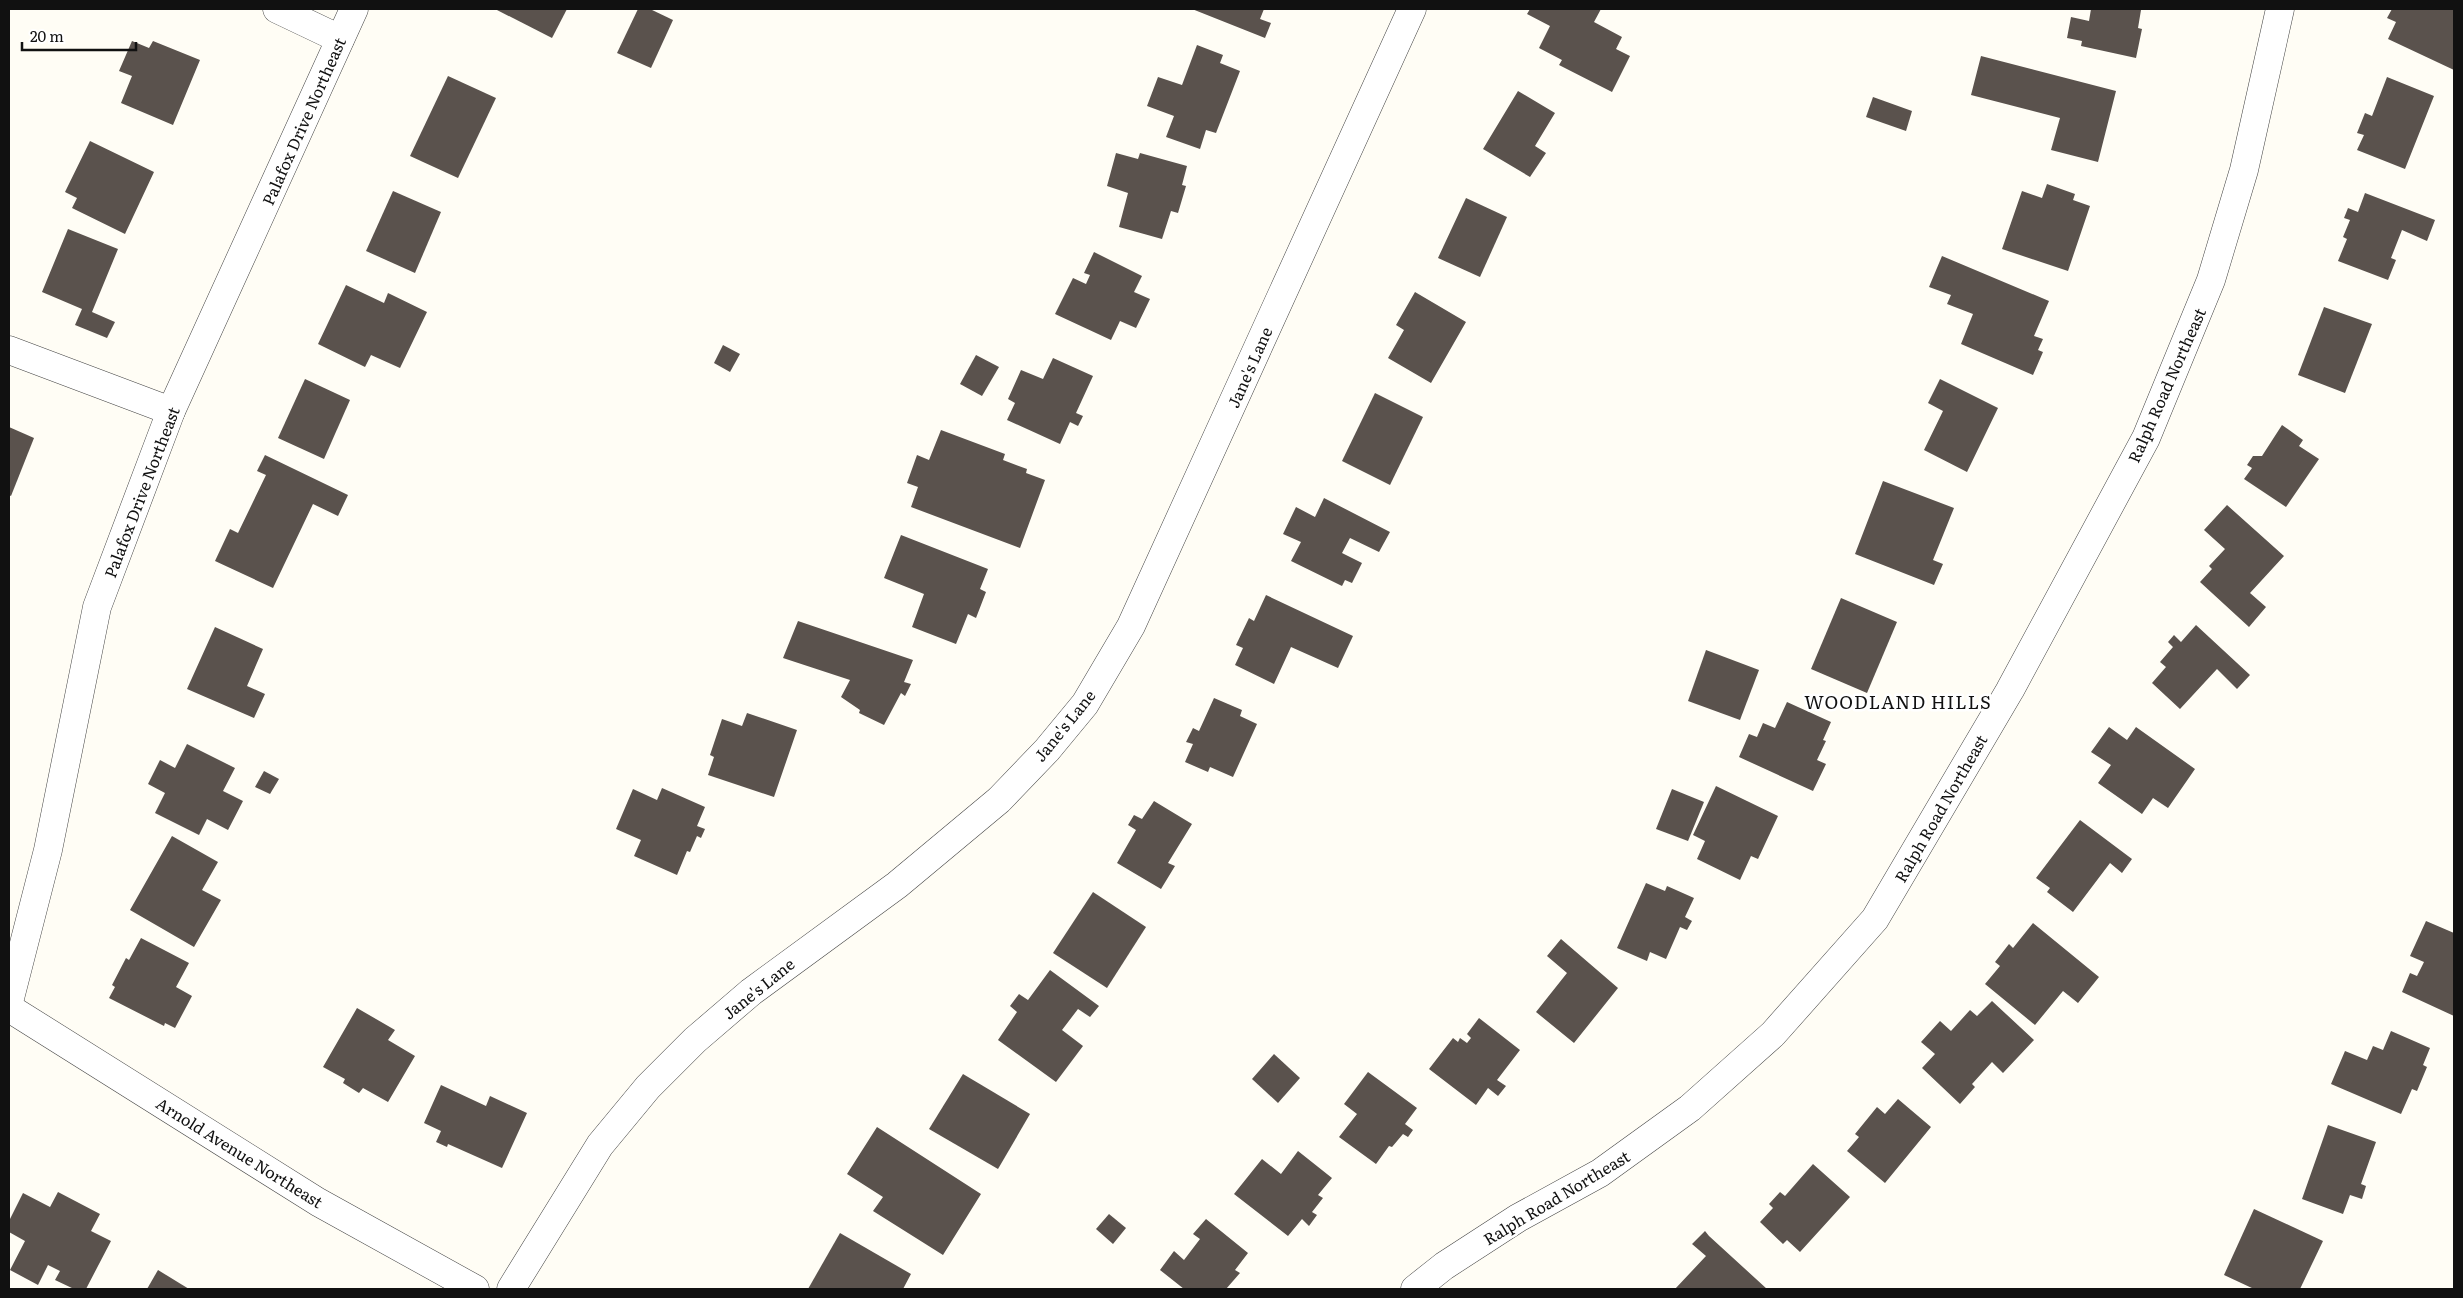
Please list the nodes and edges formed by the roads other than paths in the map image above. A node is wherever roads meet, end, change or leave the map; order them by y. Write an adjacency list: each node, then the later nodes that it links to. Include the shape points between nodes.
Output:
1 (277, 9): 5 (street)
2 (354, 9): 5 (street, Palafox Drive Northeast)
3 (1412, 9): 11 (street, Jane's Lane, via 1131,626 1085,704 1048,750 999,800 896,885 751,992 695,1040 648,1087 600,1145)
4 (2280, 9): 12 (street, Ralph Road Northeast, via 2244,170 2214,270 2146,438 2010,690 1875,919 1774,1034 1690,1108 1600,1173 1518,1218)
5 (340, 39): 7 (street, Palafox Drive Northeast)
6 (9, 350): 7 (street)
7 (171, 411): 8 (street, Palafox Drive Northeast, via 97,607 48,850)
8 (9, 1002)
9 (9, 1008): 10 (street, Arnold Avenue Northeast, via 318,1202)
10 (475, 1289)
11 (511, 1289)
12 (1414, 1289)

